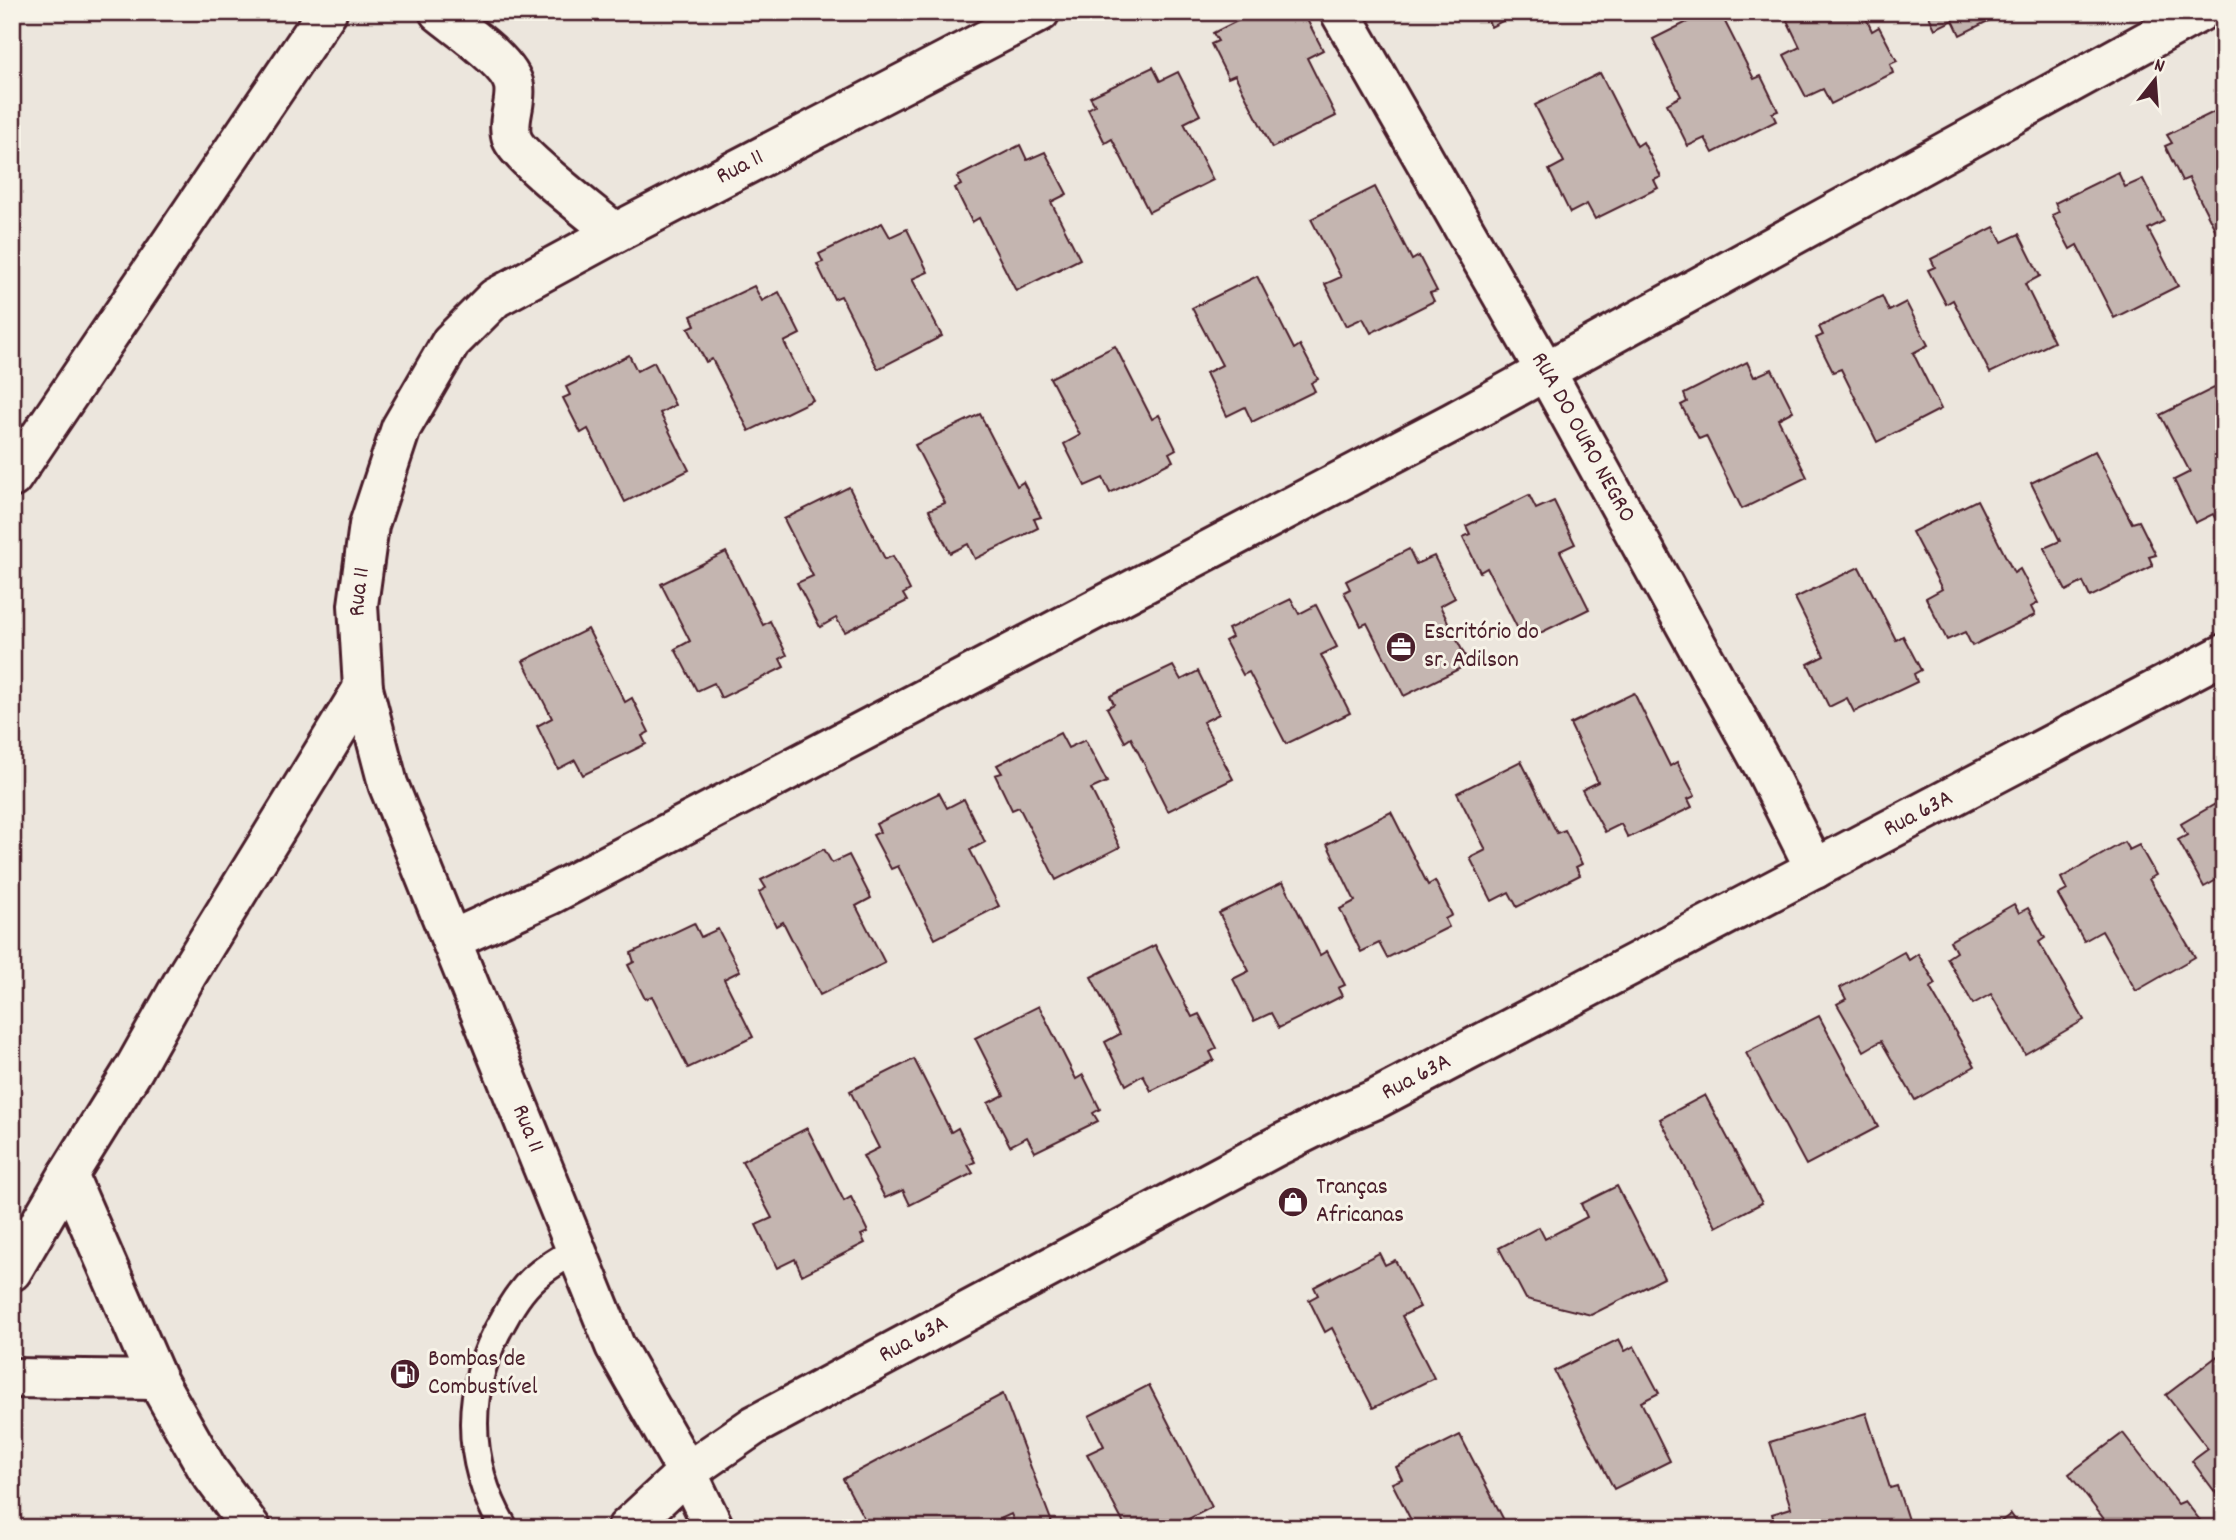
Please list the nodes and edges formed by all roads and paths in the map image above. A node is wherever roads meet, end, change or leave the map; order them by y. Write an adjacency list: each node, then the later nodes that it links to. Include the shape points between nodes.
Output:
1 (327, 12): 8 (street)
2 (439, 12): 6 (street, via 502,64 514,85 512,141)
3 (1040, 12): 6 (street, Rua 11)
4 (1340, 12): 7 (street, RUA DO OURO NEGRO)
5 (2200, 12): 7 (street)
6 (615, 233): 10 (street, Rua 11, via 495,298 451,342 401,428 369,526 358,605)
7 (1545, 372): 11 (street, RUA DO OURO NEGRO, via 1765,769); 12 (street, via 550,895)
8 (12, 478)
9 (2224, 654): 11 (street, Rua 63A)
10 (363, 688): 12 (street, Rua 11, via 388,784); 13 (street)
11 (1815, 869): 18 (street, Rua 63A, via 930,1331 755,1425)
12 (451, 940): 14 (street, Rua 11)
13 (68, 1175): 15 (street); 17 (street)
14 (576, 1250): 18 (street, Rua 11, via 615,1346); 20 (lane, via 539,1273 516,1298 485,1356 475,1403 477,1465)
15 (12, 1271)
16 (12, 1378): 17 (street)
17 (158, 1380): 19 (street, via 208,1470)
18 (687, 1472): 21 (street, Rua 63A); 22 (street, Rua 11)
19 (251, 1528)
20 (504, 1528)
21 (626, 1528)
22 (715, 1528)

